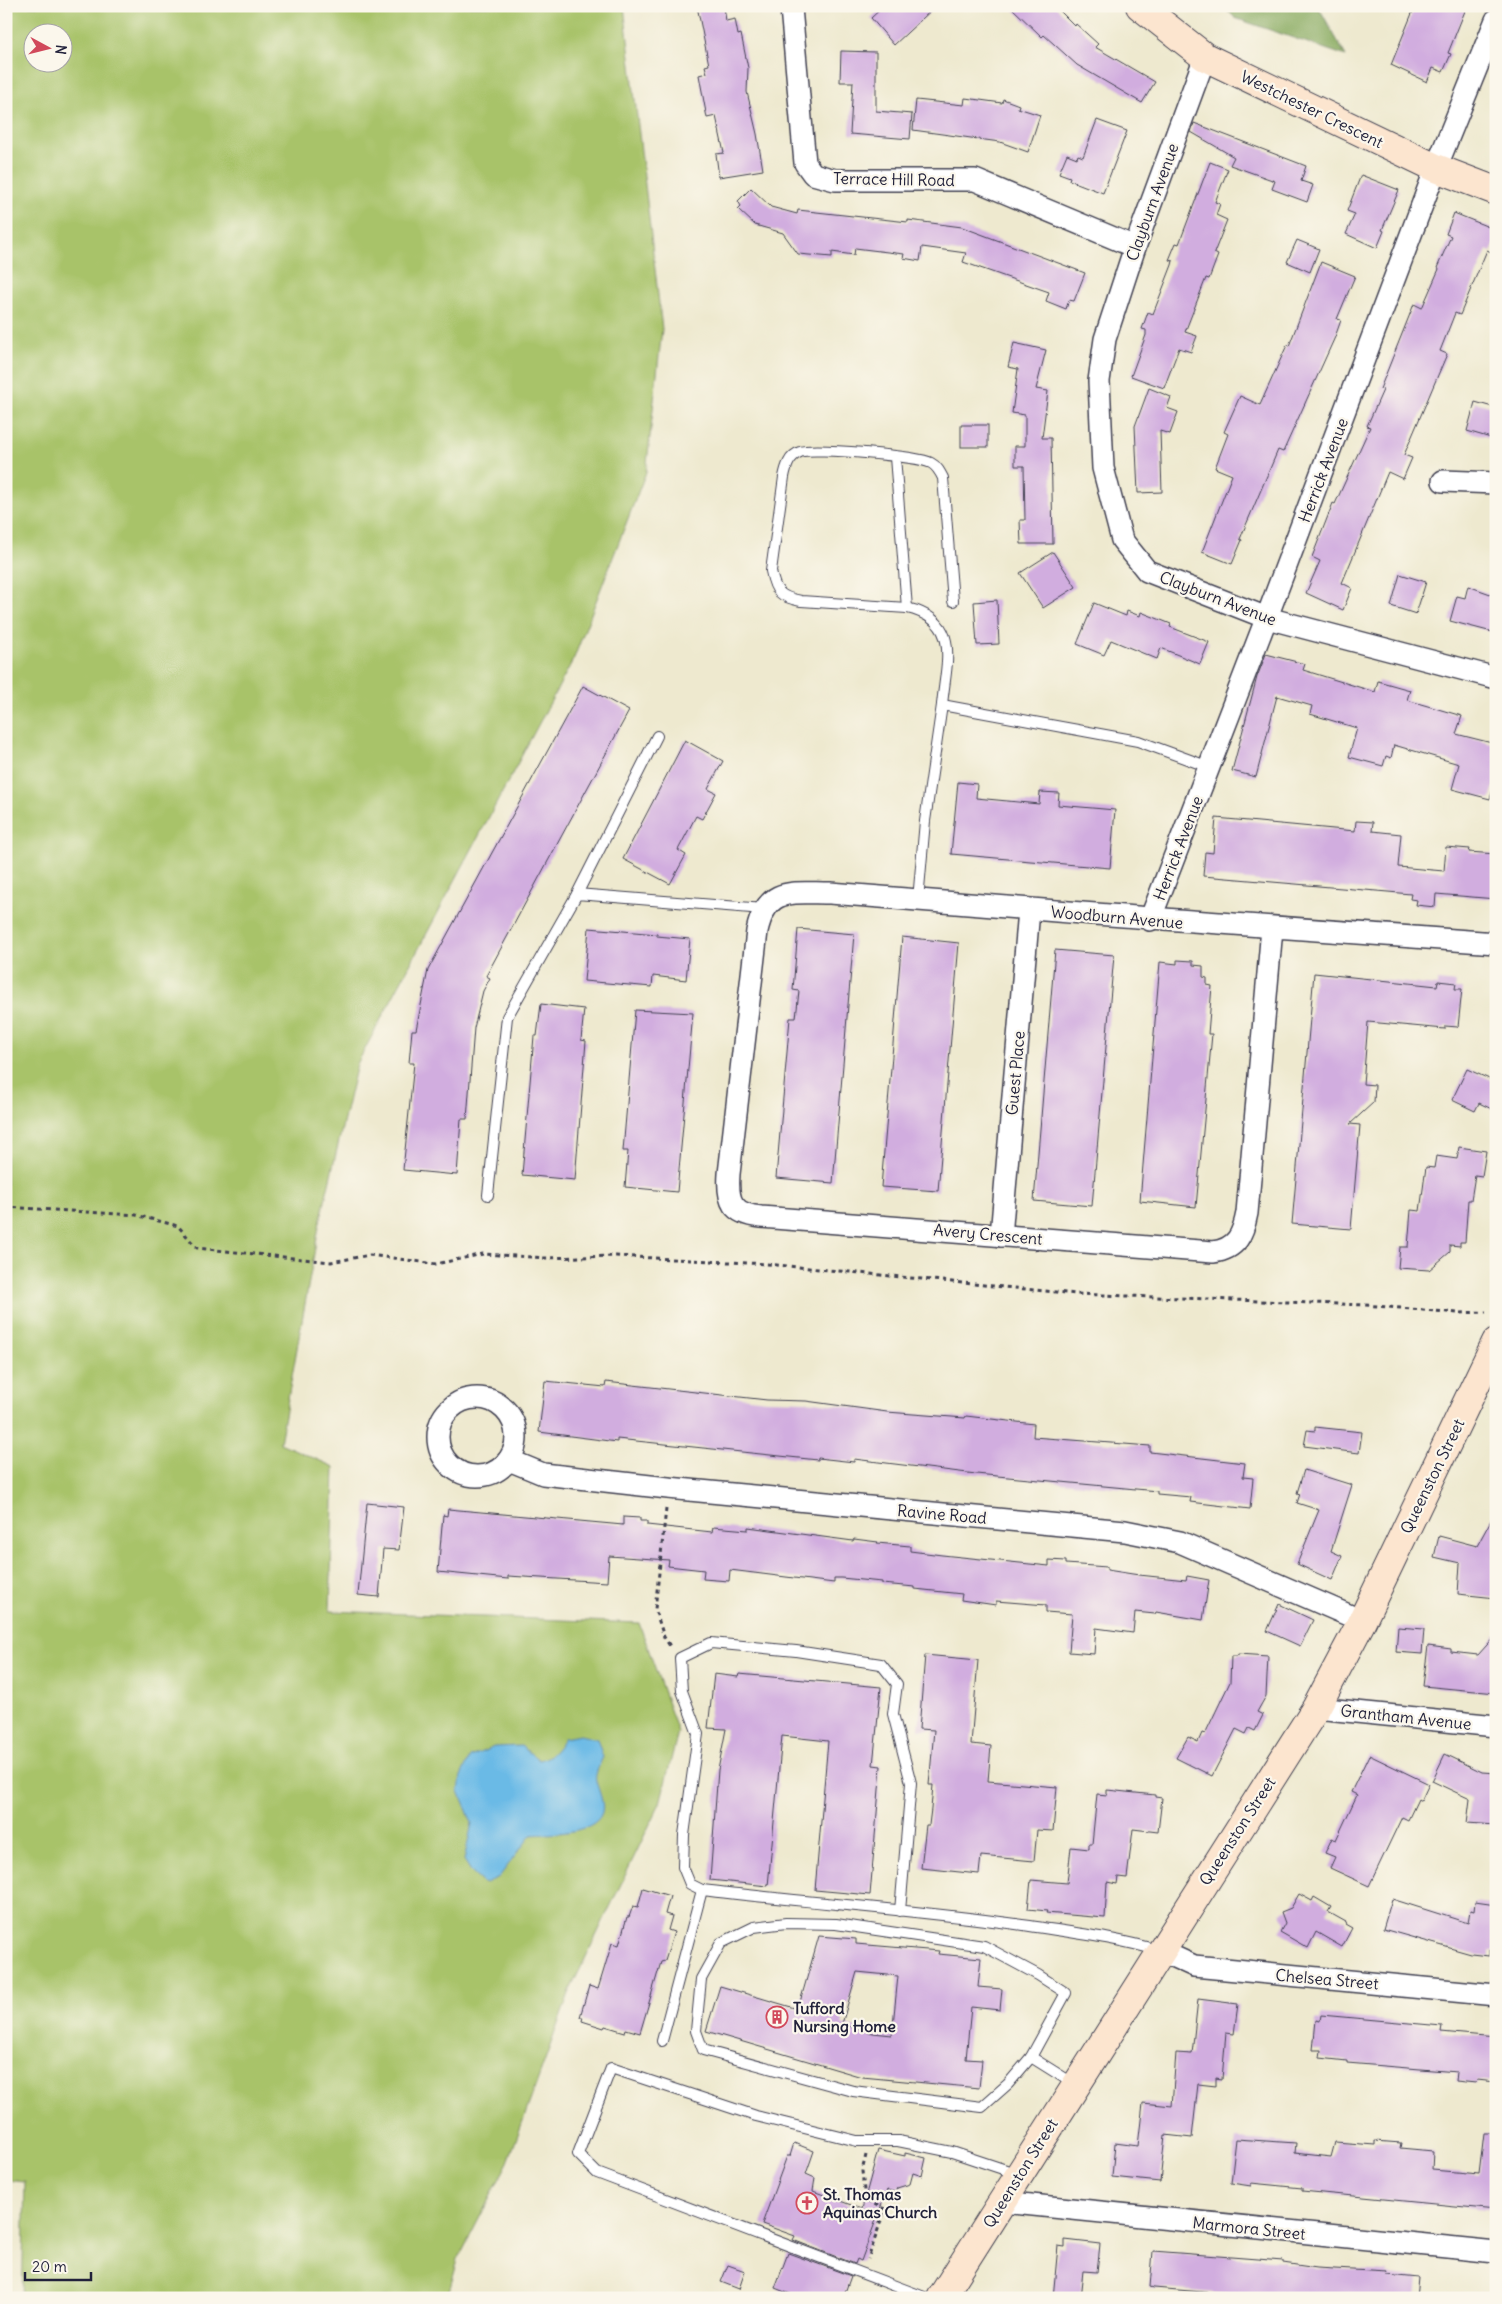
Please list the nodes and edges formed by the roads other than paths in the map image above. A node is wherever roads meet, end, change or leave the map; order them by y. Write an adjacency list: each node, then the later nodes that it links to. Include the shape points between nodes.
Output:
1 (794, 6): 7 (street, Terrace Hill Road, via 791,8 805,163 813,174 835,180 975,180)
2 (1140, 6): 4 (main road, Westchester Crescent)
3 (1496, 20): 5 (street, Herrick Avenue)
4 (1205, 57): 5 (main road, Westchester Crescent); 7 (street, Clayburn Avenue)
5 (1436, 168): 6 (main road, Westchester Crescent); 13 (street, Herrick Avenue)
6 (1496, 192)
7 (1135, 247): 13 (street, Clayburn Avenue, via 1105,339 1099,381 1103,468 1122,540 1148,571)
8 (895, 457): 11 (lane, via 932,463 943,478); 12 (lane); 12 (lane, via 811,449 793,455 784,477 771,571 779,593 788,598)
9 (1443, 480): 10 (street)
10 (1496, 482)
11 (953, 601)
12 (907, 608): 15 (lane, via 933,619 946,636)
13 (1267, 618): 14 (street, Clayburn Avenue); 17 (street, Herrick Avenue)
14 (1496, 678)
15 (942, 705): 17 (lane, via 1138,741); 19 (lane, via 925,821)
16 (657, 736): 18 (lane)
17 (1210, 767): 22 (street, Herrick Avenue)
18 (577, 894): 20 (lane); 25 (lane, via 507,1017)
19 (918, 900): 20 (street, Woodburn Avenue, via 830,893 785,894); 21 (street, Woodburn Avenue)
20 (767, 905): 26 (street, Avery Crescent, via 757,931 729,1174 729,1197 733,1206 750,1216)
21 (1029, 910): 22 (street, Woodburn Avenue); 26 (street, Guest Place)
22 (1150, 920): 23 (street, Woodburn Avenue)
23 (1272, 928): 24 (street, Woodburn Avenue); 26 (street, Avery Crescent, via 1247,1213 1238,1240 1223,1251 1214,1252)
24 (1496, 943)
25 (488, 1195)
26 (1001, 1236)
27 (1496, 1342): 29 (main road, Queenston Street)
28 (509, 1460): 29 (street, Ravine Road, via 543,1474 1125,1531 1180,1542)
29 (1362, 1621): 30 (main road, Queenston Street)
30 (1316, 1708): 31 (street, Grantham Avenue); 34 (main road, Queenston Street)
31 (1496, 1726)
32 (702, 1890): 33 (lane); 33 (lane, via 690,1884 683,1868 684,1835 698,1734 682,1691 680,1658 711,1643 796,1651 880,1664 898,1684 893,1714 911,1783); 36 (lane)
33 (900, 1911): 34 (lane, via 969,1917 1120,1939)
34 (1161, 1951): 35 (street, Chelsea Street, via 1194,1966); 38 (main road, Queenston Street)
35 (1496, 1995)
36 (662, 2041)
37 (1031, 2057): 37 (lane, via 982,2107 853,2091 703,2050 696,2031 701,1979 721,1943 754,1926 836,1924 984,1946 1066,1993); 38 (lane)
38 (1075, 2085): 39 (main road, Queenston Street)
39 (1020, 2174): 40 (main road, Queenston Street); 42 (lane, via 952,2152 898,2141 857,2141 756,2116 611,2068 578,2154 597,2173)
40 (1002, 2202): 41 (street, Marmora Street); 43 (main road, Queenston Street)
41 (1496, 2252)
42 (927, 2298)
43 (941, 2298)

